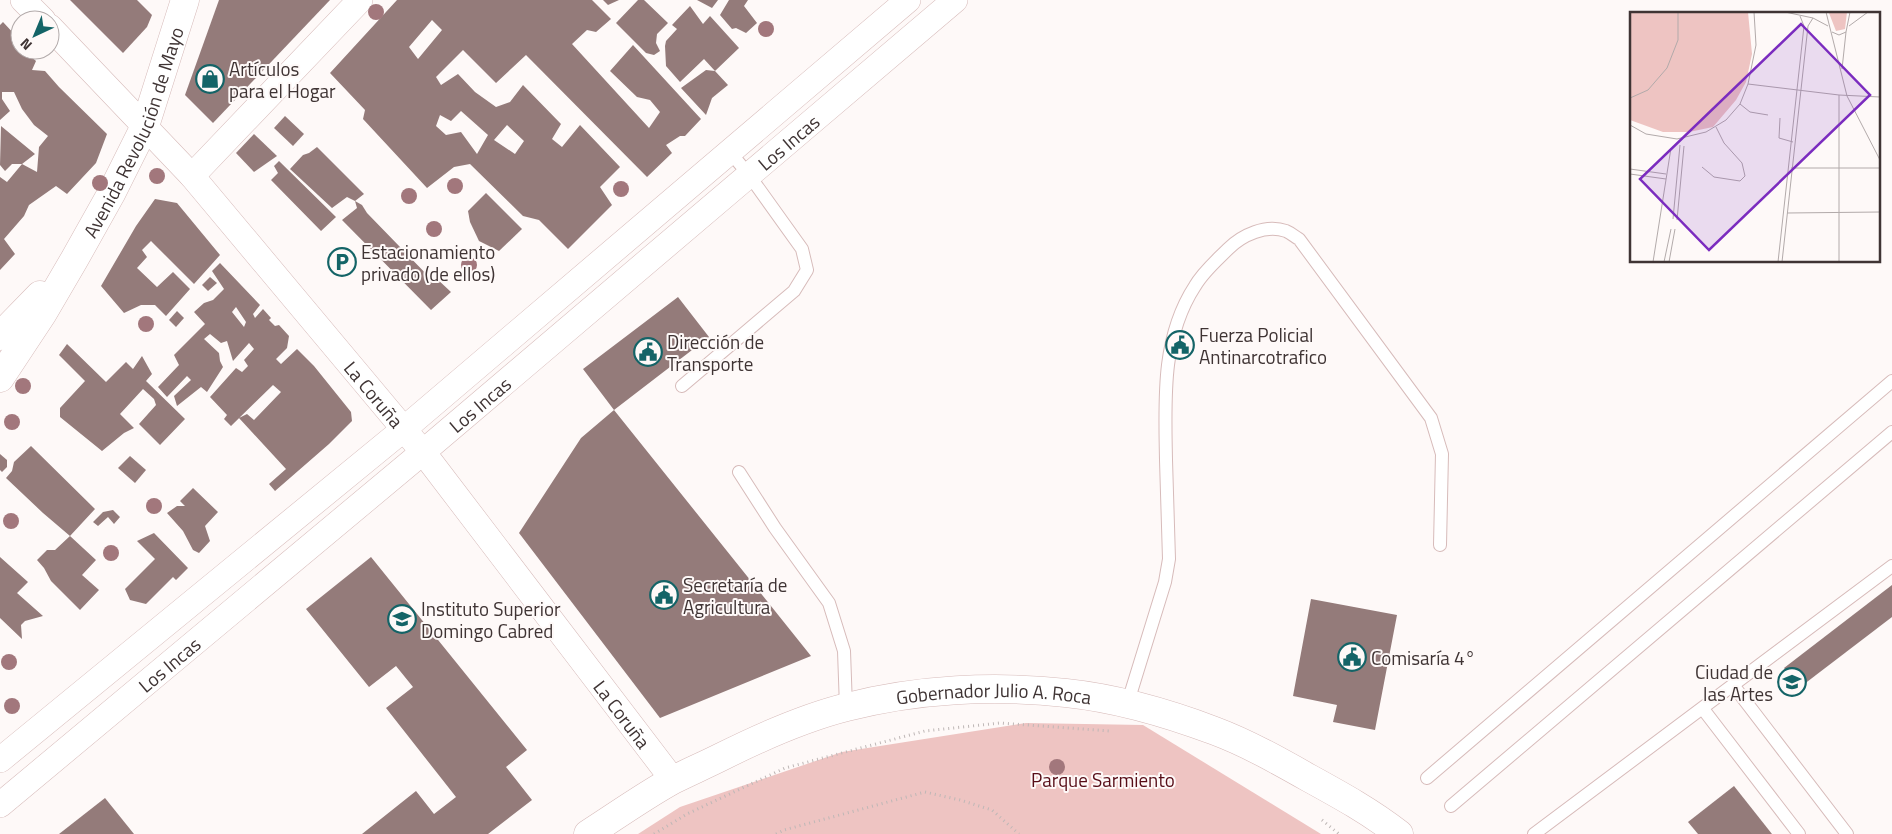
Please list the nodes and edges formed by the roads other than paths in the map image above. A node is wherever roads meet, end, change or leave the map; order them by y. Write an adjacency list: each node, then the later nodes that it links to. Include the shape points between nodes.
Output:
1 (24, 0): 6 (street)
2 (185, 0): 9 (main road, Avenida Revolución de Mayo)
3 (360, 0): 12 (street)
4 (955, 0): 7 (street, Los Incas)
5 (899, 3): 7 (street); 10 (street, Los Incas)
6 (34, 10)
7 (922, 28): 11 (street, Los Incas)
8 (60, 38): 9 (street, La Coruña)
9 (145, 126): 12 (street, La Coruña); 13 (main road, Avenida Revolución de Mayo)
10 (730, 152): 11 (lane); 18 (street, Los Incas)
11 (749, 175): 17 (lane, via 802,250 807,270 794,291); 20 (street, Los Incas)
12 (192, 176): 18 (street, La Coruña)
13 (74, 260): 14 (main road, Avenida Revolución de Mayo); 15 (main road, Avenida Revolución de Mayo)
14 (0, 336)
15 (0, 378)
16 (1892, 381): 29 (lane)
17 (682, 386)
18 (404, 429): 20 (street, La Coruña); 28 (street, Los Incas)
19 (1892, 432): 32 (lane)
20 (423, 452): 30 (street, La Coruña); 31 (street, Los Incas)
21 (739, 472): 26 (lane, via 830,603 844,651)
22 (1440, 545): 25 (lane, via 1442,454 1431,418 1300,239 1286,231 1270,229 1237,240 1194,286 1173,335 1165,417 1169,559 1165,582)
23 (1892, 566): 24 (lane)
24 (1734, 685): 27 (lane); 37 (lane)
25 (1127, 704): 26 (main road, Gobernador Julio A. Roca, via 1068,693 1020,690 953,691); 34 (main road, Gobernador Julio A. Roca, via 1216,732 1275,759 1344,797)
26 (846, 707): 30 (main road, Gobernador Julio A. Roca, via 761,738)
27 (1703, 709): 35 (lane); 36 (lane)
28 (0, 760)
29 (1427, 778)
30 (673, 780): 33 (main road, Gobernador Julio A. Roca)
31 (0, 805)
32 (1451, 806)
33 (588, 834)
34 (1398, 834)
35 (1534, 834)
36 (1799, 834)
37 (1848, 834)

